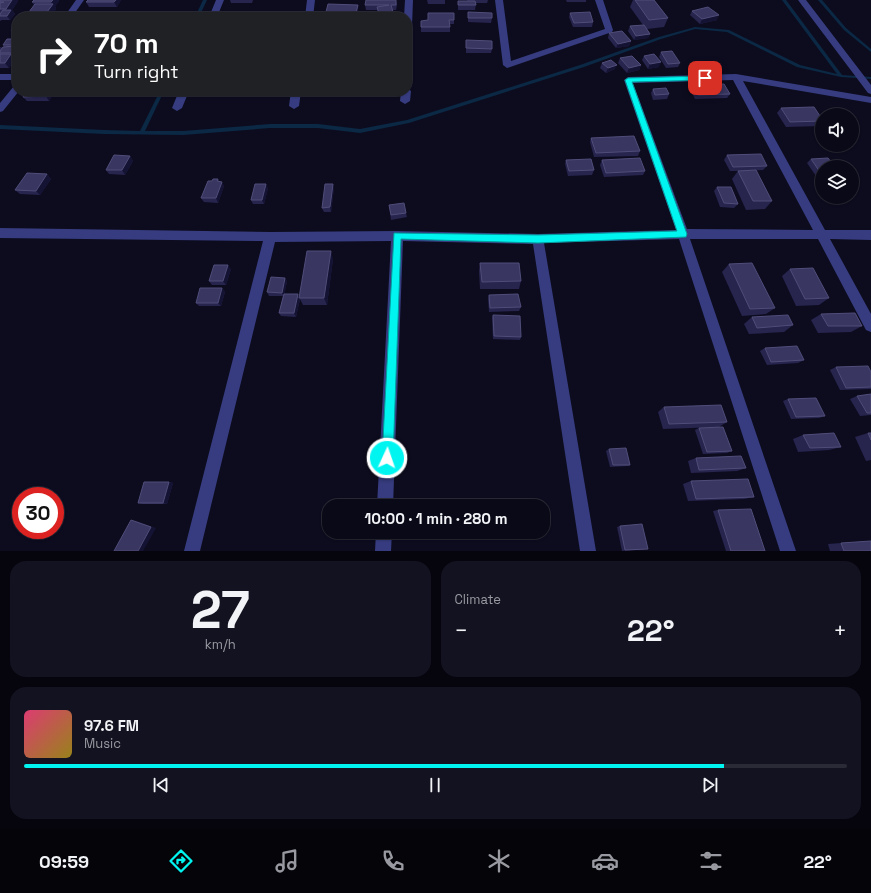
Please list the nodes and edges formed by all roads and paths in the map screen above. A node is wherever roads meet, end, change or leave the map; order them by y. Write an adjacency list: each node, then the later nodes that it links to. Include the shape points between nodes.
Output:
1 (80, 0): 8 (street)
2 (220, 0): 9 (street)
3 (311, 0): 10 (street)
4 (409, 0): 11 (street)
5 (499, 0): 6 (street, via 507,65 609,30)
6 (599, 0)
7 (802, 0): 15 (street)
8 (72, 12)
9 (215, 12)
10 (309, 12)
11 (409, 12)
12 (0, 76): 13 (street)
13 (12, 76)
14 (736, 77): 20 (street); 26 (street, via 628,80); 27 (street)
15 (871, 91)
16 (12, 94): 24 (street)
17 (182, 96): 23 (street)
18 (295, 96): 22 (street)
19 (406, 96): 21 (street)
20 (871, 100)
21 (405, 101)
22 (294, 106)
23 (177, 108)
24 (0, 109)
25 (0, 233): 29 (street)
26 (683, 234): 27 (street); 31 (street); 38 (street)
27 (821, 235): 28 (street); 32 (street)
28 (871, 235)
29 (270, 236): 30 (street); 35 (street)
30 (397, 236): 31 (street); 33 (street)
31 (538, 239): 37 (street)
32 (871, 326)
33 (385, 499)
34 (384, 539): 36 (street)
35 (192, 551)
36 (383, 551)
37 (588, 551)
38 (788, 551)

